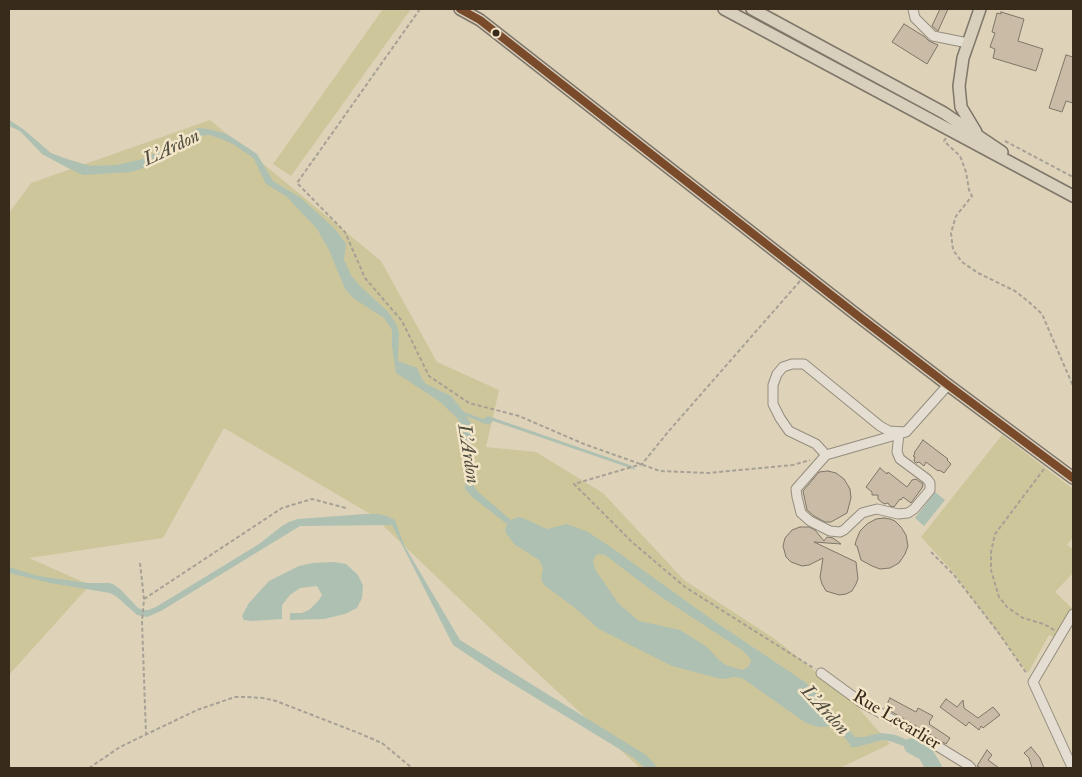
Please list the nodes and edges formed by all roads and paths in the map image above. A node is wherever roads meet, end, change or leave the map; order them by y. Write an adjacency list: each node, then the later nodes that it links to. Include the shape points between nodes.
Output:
1 (420, 9): 23 (path, via 297,183 345,232 365,278 402,321 429,376 469,403 519,416)
2 (460, 9): 8 (main road)
3 (472, 9): 8 (main road)
4 (724, 9): 10 (main road)
5 (752, 9): 11 (main road, via 944,113)
6 (913, 9): 9 (street, via 915,18 933,36)
7 (980, 9): 9 (main road)
8 (480, 20): 16 (main road)
9 (968, 43): 11 (main road, via 959,86 961,107)
10 (949, 130): 13 (main road); 18 (path, via 944,141 960,156 972,196 956,216 951,233 953,250 962,262 1015,291 1042,314)
11 (978, 136): 13 (main road)
12 (1001, 139): 14 (path)
13 (1022, 169): 15 (main road)
14 (1073, 177)
15 (1073, 196)
16 (806, 275): 17 (main road); 23 (path)
17 (948, 385): 19 (street); 22 (main road)
18 (1073, 386)
19 (902, 433): 20 (street); 20 (street, via 880,426 804,364 783,367 776,374 773,385 773,404 789,431 816,444); 20 (street, via 897,452 900,459 927,479 930,490 908,513 868,511 840,532 830,531 810,521 801,513 796,497 796,490)
20 (826, 454)
21 (810, 460): 23 (path, via 793,465 708,473 660,471)
22 (1050, 461): 24 (main road); 30 (path, via 994,534 991,570 999,597 1007,607 1023,618 1054,630 1051,638)
23 (642, 464): 31 (path, via 574,484 632,542 685,587)
24 (1073, 478)
25 (346, 508): 28 (path, via 312,499 282,508)
26 (931, 552): 32 (path, via 954,575)
27 (140, 563): 28 (path)
28 (144, 599): 33 (path)
29 (1073, 614): 30 (street)
30 (1056, 644): 32 (street)
31 (821, 672): 36 (street, Rue Lecarlier, via 862,703)
32 (1033, 682): 37 (street)
33 (146, 734): 34 (path); 35 (path, via 197,710 235,697 263,698 382,744)
34 (89, 768)
35 (412, 768)
36 (971, 768)
37 (1072, 768)

